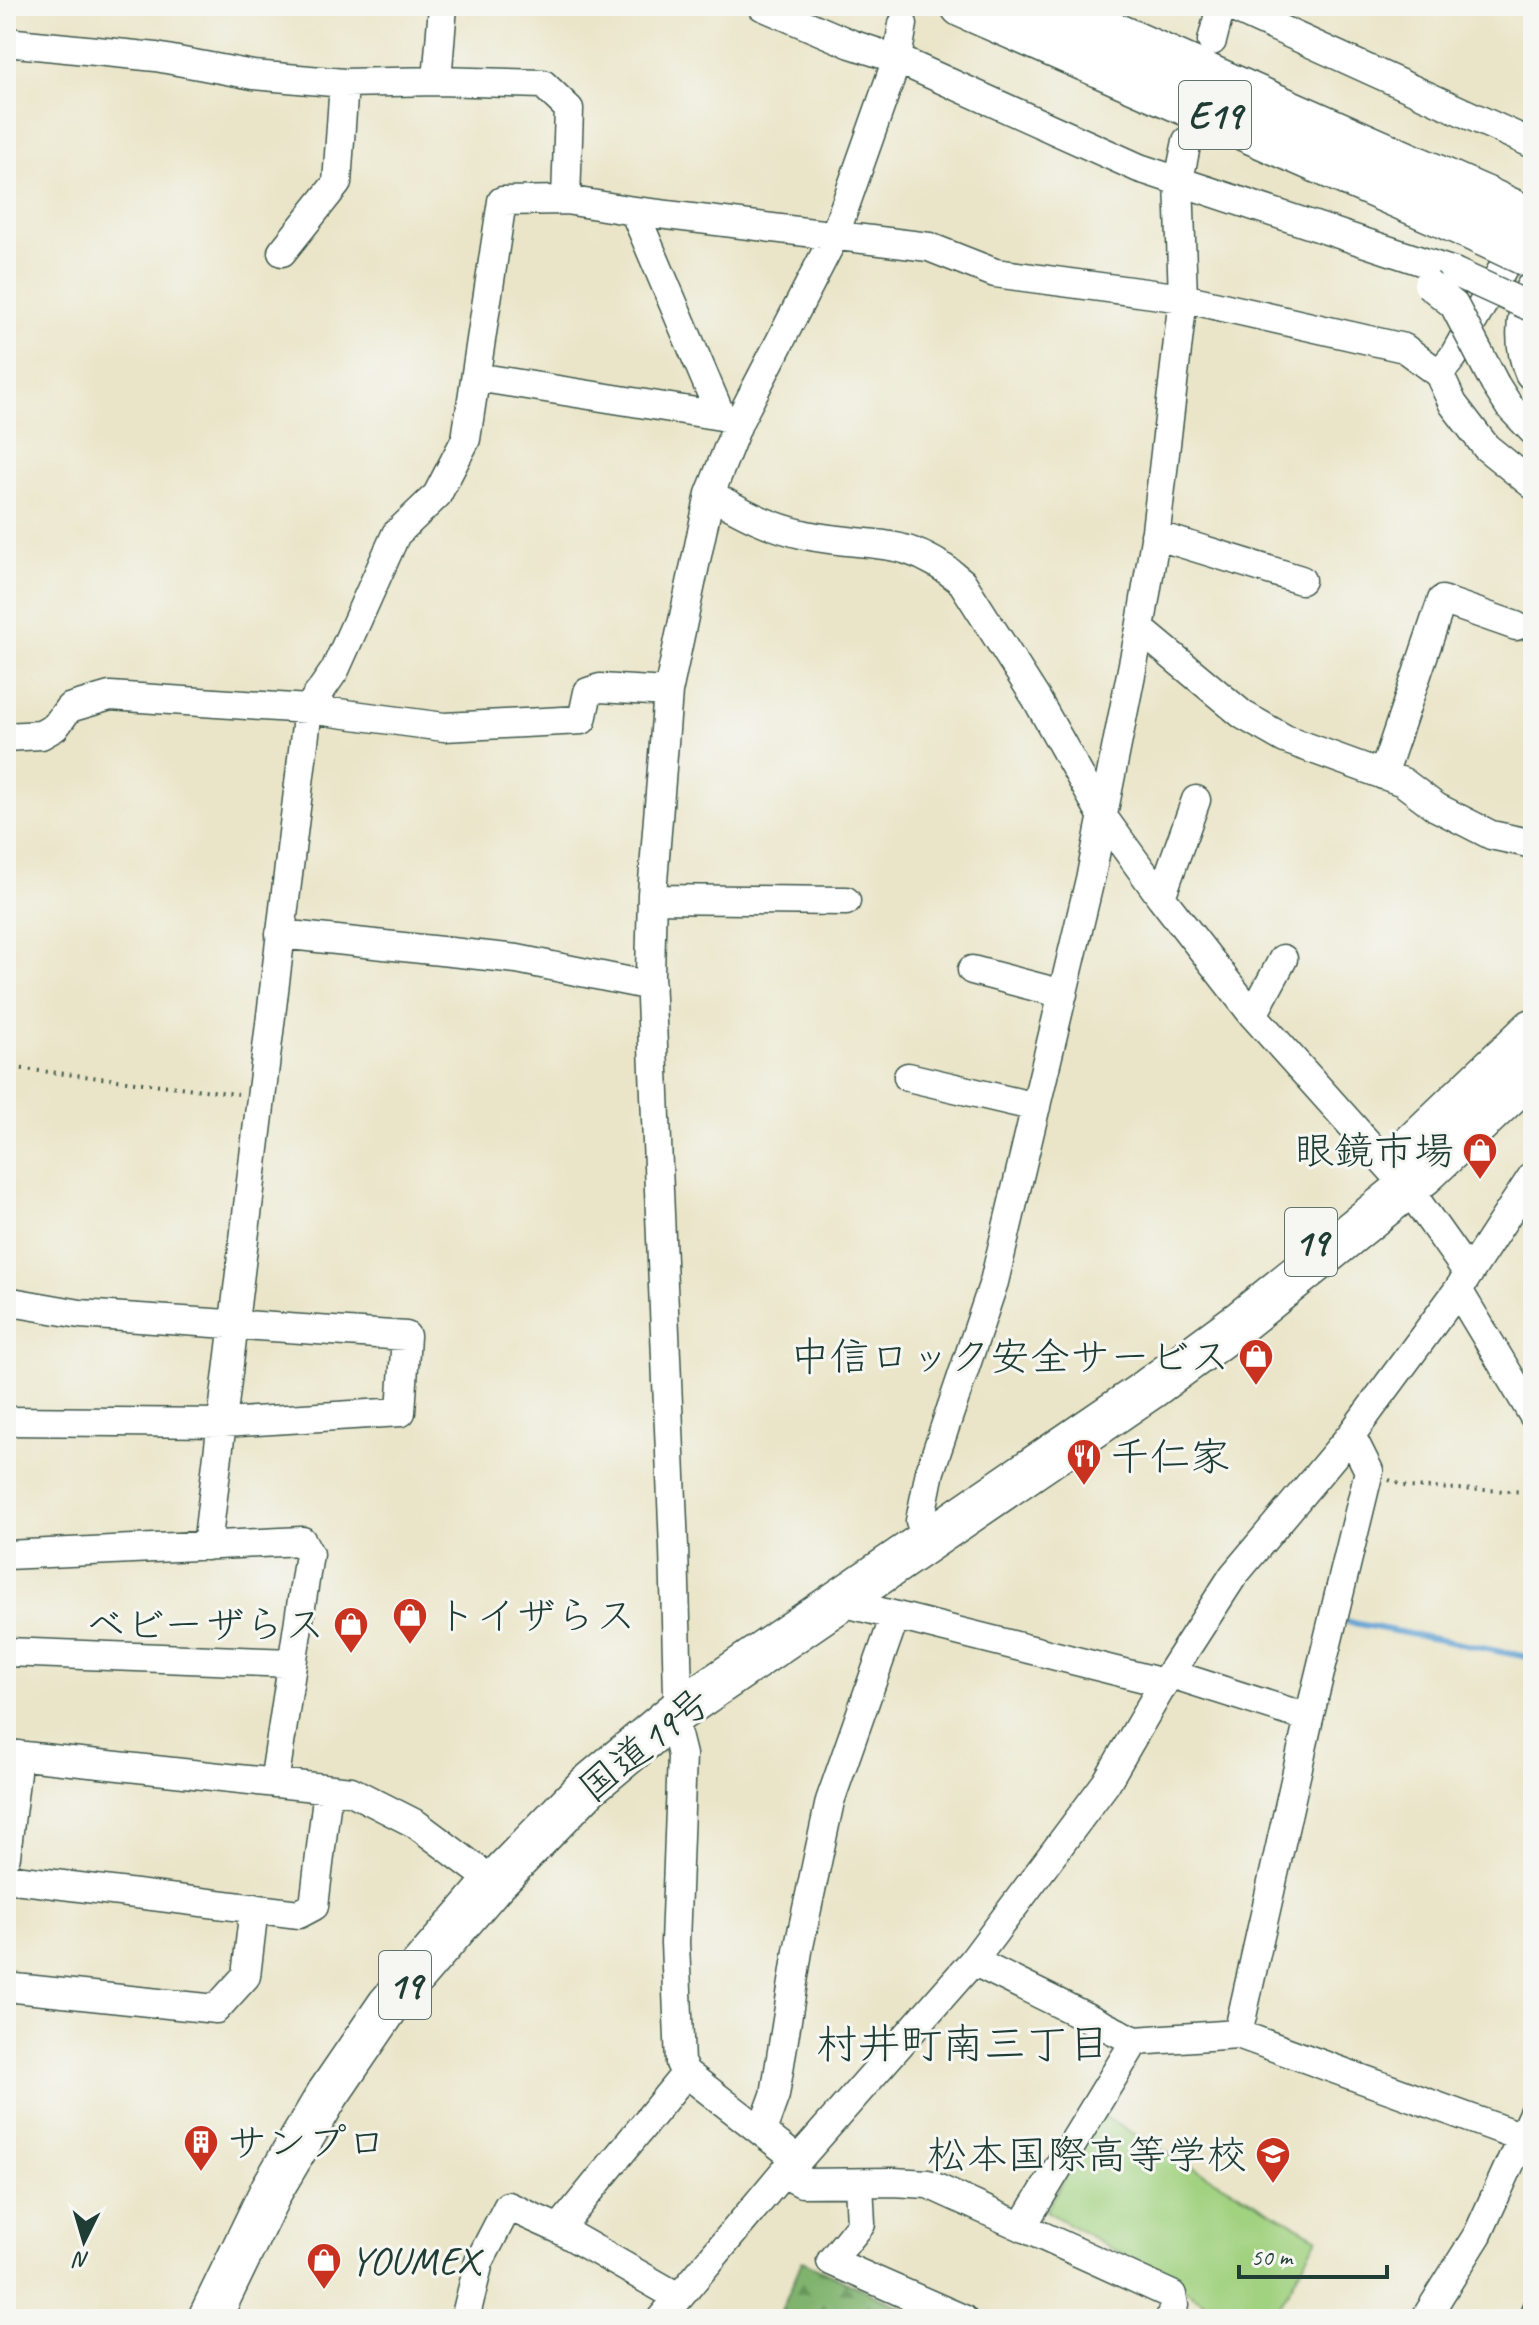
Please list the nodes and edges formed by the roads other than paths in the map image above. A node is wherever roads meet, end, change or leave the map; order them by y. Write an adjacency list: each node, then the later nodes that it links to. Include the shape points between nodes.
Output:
1 (443, 6): 11 (street)
2 (762, 6): 10 (street)
3 (962, 6): 19 (highway, E19)
4 (1051, 6): 19 (highway, E19)
5 (1221, 6): 8 (street)
6 (1229, 6): 14 (street)
7 (903, 24): 10 (street)
8 (1212, 41)
9 (6, 42): 12 (street)
10 (897, 59): 15 (street, via 1139,168); 21 (street)
11 (437, 81): 12 (street); 16 (street, via 543,84 569,109)
12 (344, 83): 22 (street, via 337,183)
13 (1187, 141): 15 (street)
14 (1533, 144)
15 (1179, 180): 17 (street); 25 (street)
16 (566, 200): 18 (street); 29 (street, via 502,201)
17 (1253, 208): 26 (street, bridge, via 1454,272); 31 (street, bridge, via 1441,293 1459,312 1509,406)
18 (634, 211): 21 (street); 30 (street)
19 (1475, 212): 20 (highway, E19, bridge); 23 (highway, E19, bridge)
20 (1533, 217): 28 (street)
21 (834, 237): 25 (street, via 929,247 995,273); 30 (street)
22 (282, 252)
23 (1533, 258)
24 (1533, 290): 27 (main road, via 1524,329)
25 (1183, 298): 28 (street, via 1404,348); 34 (street)
26 (1533, 308)
27 (1533, 372)
28 (1439, 374): 32 (street, via 1453,404 1486,447)
29 (476, 377): 30 (street); 39 (street, via 466,439 437,495 396,534 335,670)
30 (730, 418): 33 (street)
31 (1533, 431)
32 (1533, 485)
33 (710, 494): 38 (street); 43 (street, via 752,519 807,535 888,544 945,567 962,582 1036,698)
34 (1155, 535): 35 (street); 37 (street)
35 (1301, 580)
36 (1516, 626): 41 (street, via 1442,600)
37 (1140, 629): 41 (street, via 1243,715 1285,739); 43 (street)
38 (668, 692): 39 (street, via 600,688 588,692 582,720 444,727); 46 (street)
39 (308, 709): 40 (street, via 110,696 69,708 41,735); 48 (street)
40 (6, 737)
41 (1383, 775): 44 (street, via 1491,835)
42 (1196, 800): 45 (street)
43 (1103, 817): 45 (street); 52 (street)
44 (1533, 844)
45 (1161, 897): 53 (street)
46 (652, 899): 47 (street); 51 (street)
47 (846, 901)
48 (280, 934): 51 (street, via 517,959); 62 (street)
49 (1283, 959): 53 (street)
50 (972, 970): 52 (street)
51 (651, 986): 75 (street)
52 (1063, 994): 57 (street)
53 (1253, 1015): 59 (street)
54 (1533, 1030): 59 (highway, 国道19号 / 19)
55 (1533, 1071): 59 (highway, 国道19号 / 19)
56 (908, 1077): 57 (street)
57 (1036, 1107): 67 (street, via 991,1294 930,1471 920,1521)
58 (1533, 1175): 60 (street)
59 (1398, 1178): 60 (street); 67 (highway, 国道19号 / 19, via 1273,1279 1239,1323)
60 (1463, 1282): 63 (street); 66 (street)
61 (6, 1301): 62 (street, via 80,1314)
62 (235, 1324): 65 (street); 65 (street, via 406,1336 401,1412)
63 (1533, 1415)
64 (6, 1421): 65 (street)
65 (223, 1423): 68 (street)
66 (1351, 1435): 74 (street, via 1233,1576); 76 (street, via 1369,1471)
67 (927, 1540): 70 (highway, 国道19号 / 19)
68 (207, 1546): 69 (street); 73 (street, via 302,1541 309,1554)
69 (6, 1555)
70 (841, 1602): 71 (street); 75 (highway, 国道19号 / 19)
71 (895, 1616): 74 (street); 90 (street, via 830,1801 775,2095)
72 (6, 1652): 73 (street)
73 (292, 1663): 78 (street)
74 (1168, 1678): 76 (street); 84 (street, via 1106,1783)
75 (678, 1711): 82 (highway, 国道19号 / 19, via 587,1787); 88 (street, via 682,1755 675,1943 680,2063)
76 (1309, 1718): 86 (street)
77 (12, 1755): 78 (street); 80 (street)
78 (274, 1783): 79 (street)
79 (328, 1789): 82 (street, via 351,1791 416,1824); 83 (street, via 314,1906 299,1914)
80 (6, 1856)
81 (6, 1878): 83 (street)
82 (492, 1885): 97 (highway, 国道19号 / 19, via 388,2006 328,2094 272,2189)
83 (254, 1908): 85 (street, via 246,1976 216,2009)
84 (973, 1961): 87 (street); 91 (street)
85 (6, 1987)
86 (1238, 2034): 87 (street); 89 (street)
87 (1135, 2041): 93 (street)
88 (686, 2073): 90 (street); 94 (street)
89 (1528, 2125): 100 (street, via 1478,2234)
90 (762, 2131): 91 (street)
91 (791, 2166): 92 (street, via 802,2183); 95 (street)
92 (859, 2183): 93 (street, via 928,2184); 99 (street, via 861,2224 831,2261)
93 (1023, 2225): 96 (street, via 1172,2295)
94 (559, 2229): 95 (street); 98 (street, via 508,2206 479,2262)
95 (669, 2308)
96 (1181, 2314)
97 (209, 2319)
98 (465, 2319)
99 (963, 2319)
100 (1425, 2319)

